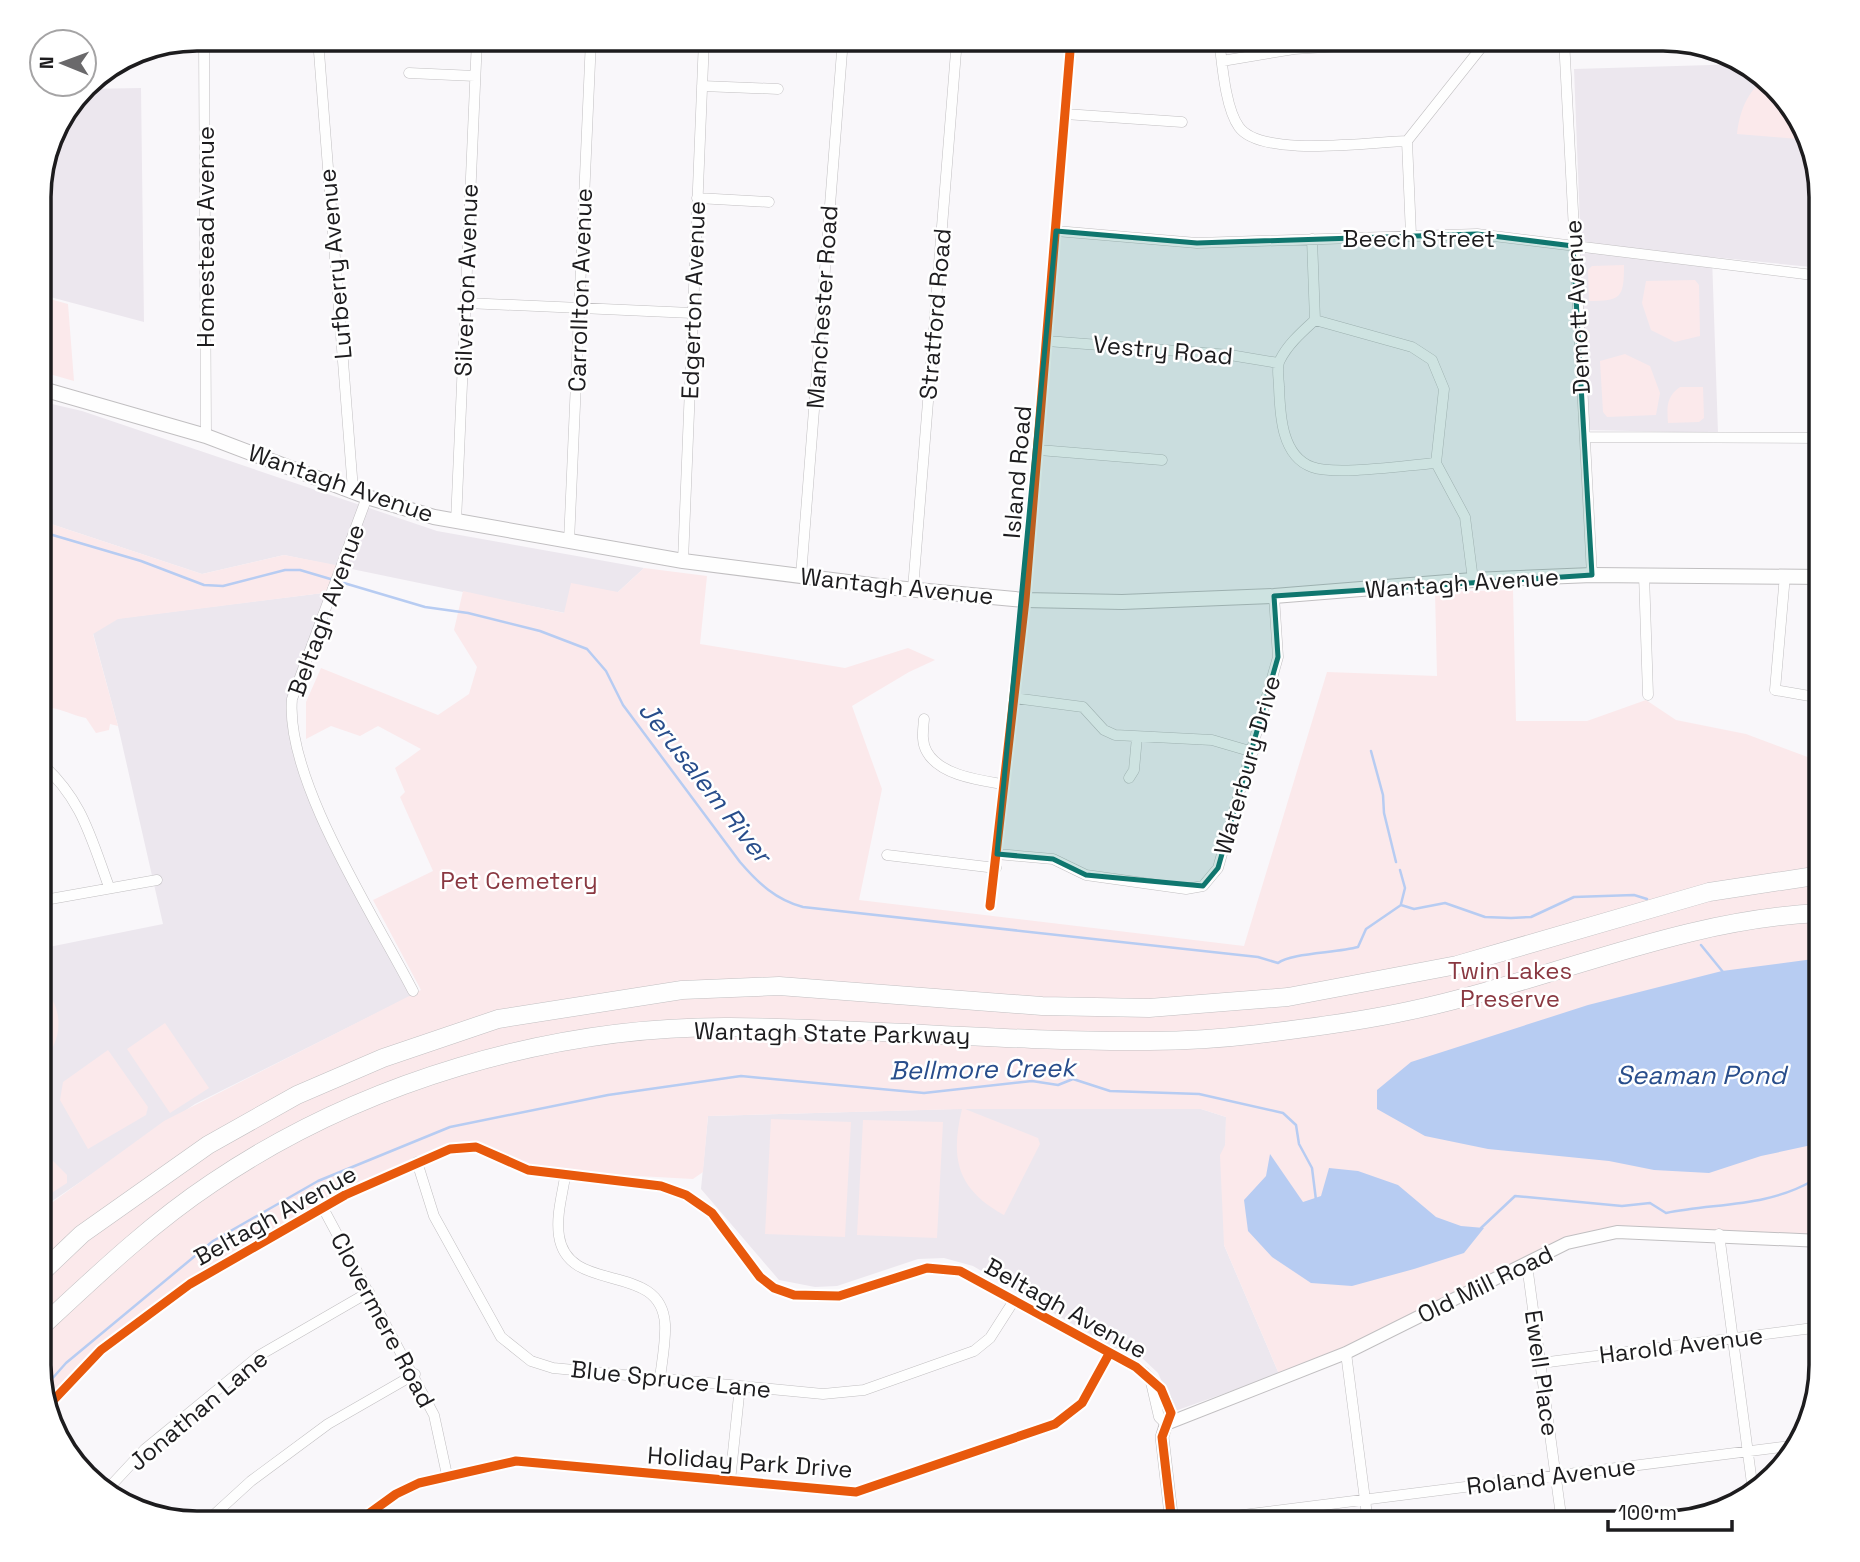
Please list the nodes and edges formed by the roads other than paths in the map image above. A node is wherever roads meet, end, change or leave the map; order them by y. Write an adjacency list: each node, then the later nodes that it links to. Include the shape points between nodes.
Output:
1 (204, 51): 35 (street, Homestead Avenue)
2 (318, 51): 41 (street, Lufberry Avenue)
3 (476, 51): 15 (street, Silverton Avenue)
4 (590, 51): 29 (street, Carrollton Avenue)
5 (703, 51): 16 (street, Edgerton Avenue)
6 (842, 51): 48 (street, Manchester Road)
7 (956, 51): 51 (street, Stratford Road)
8 (1070, 51): 18 (street, Island Road)
9 (1221, 51): 13 (street)
10 (1282, 51): 13 (street)
11 (1478, 51): 20 (street)
12 (1565, 51): 26 (street, Demott Avenue)
13 (1222, 61): 20 (street, via 1238,125 1259,142 1280,146)
14 (409, 73): 15 (street)
15 (475, 76): 28 (street, Silverton Avenue)
16 (702, 86): 17 (street); 21 (street, Edgerton Avenue)
17 (778, 89)
18 (1065, 114): 19 (street); 23 (street, Island Road)
19 (1182, 122)
20 (1407, 141): 24 (street)
21 (697, 198): 22 (street); 30 (street, Edgerton Avenue)
22 (769, 202)
23 (1056, 231): 25 (street, Beech Street, via 1197,243); 32 (street, Island Road)
24 (1411, 235): 25 (street, Beech Street); 26 (street, Beech Street, via 1477,234)
25 (1312, 239): 31 (street)
26 (1573, 246): 27 (street, Beech Street); 36 (street, Demott Avenue)
27 (1809, 274)
28 (466, 303): 29 (street); 42 (street, Silverton Avenue)
29 (579, 308): 30 (street); 43 (street, Carrollton Avenue)
30 (692, 313): 44 (street, Edgerton Avenue)
31 (1315, 320): 33 (street); 40 (street, via 1412,347 1432,360 1444,389)
32 (1047, 341): 33 (street, Vestry Road); 38 (street, Island Road)
33 (1278, 363): 40 (street, via 1280,415 1289,446 1310,467 1329,470)
34 (51, 391): 35 (main road, Wantagh Avenue)
35 (206, 436): 41 (main road, Wantagh Avenue)
36 (1585, 436): 37 (street); 46 (street, Demott Avenue)
37 (1809, 438)
38 (1039, 450): 39 (street); 53 (street, Island Road)
39 (1162, 460)
40 (1436, 463): 50 (street, via 1465,517)
41 (360, 493): 42 (main road, Wantagh Avenue); 72 (street, Beltagh Avenue, via 337,576 292,699 290,719 316,809)
42 (456, 522): 43 (main road, Wantagh Avenue)
43 (569, 542): 44 (main road, Wantagh Avenue)
44 (683, 561): 48 (main road, Wantagh Avenue)
45 (1644, 574): 46 (main road, Wantagh Avenue); 47 (main road, Wantagh Avenue); 54 (street)
46 (1592, 575): 50 (main road, Wantagh Avenue)
47 (1785, 575): 49 (main road, Wantagh Avenue); 55 (street, via 1775,690)
48 (801, 576): 51 (main road, Wantagh Avenue)
49 (1809, 576)
50 (1472, 580): 52 (main road, Wantagh Avenue)
51 (913, 589): 53 (main road, Wantagh Avenue)
52 (1275, 596): 53 (main road, Wantagh Avenue, via 1122,603); 59 (street, Waterbury Drive, via 1278,657)
53 (1025, 600): 56 (street, Island Road)
54 (1648, 695)
55 (1809, 696)
56 (1014, 698): 58 (street, via 1075,704 1109,733); 62 (street, Island Road)
57 (924, 719): 62 (street, via 923,739 934,760 970,779)
58 (1137, 737): 59 (street, via 1212,740); 61 (street)
59 (1253, 752): 63 (street, Waterbury Drive, via 1218,868 1203,886 1186,889 1086,875 1053,859)
60 (51, 773): 68 (street, via 69,790 80,811)
61 (1129, 778)
62 (1002, 784): 63 (street, Island Road)
63 (998, 853): 65 (street, Island Road)
64 (887, 855): 65 (street)
65 (996, 868): 70 (street, Island Road)
66 (1809, 877): 78 (highway, Wantagh State Parkway, via 1709,892 1457,965 1288,997 1149,1008 1042,1006 779,986 682,990 498,1019 383,1058 297,1095 230,1132 82,1234)
67 (157, 880): 68 (street)
68 (108, 887): 69 (street)
69 (51, 899)
70 (990, 906)
71 (1809, 913): 82 (highway, Wantagh State Parkway, via 1713,927 1409,1011 1245,1036 1115,1042 727,1027 656,1030 551,1045 456,1068 396,1089 249,1159 133,1243)
72 (413, 991)
73 (417, 1163): 74 (street, Beltagh Avenue, via 450,1149 475,1147 528,1170); 75 (street, Beltagh Avenue); 89 (street, Blue Spruce Lane, via 434,1216 501,1337 517,1352 553,1368)
74 (565, 1177): 81 (street, Beltagh Avenue, via 661,1186 686,1195 712,1213 760,1277 794,1295 839,1296 920,1269 944,1268 969,1275); 89 (street, via 558,1221 563,1249 584,1272 634,1282 656,1299 665,1322)
75 (323, 1208): 80 (street, Clovermere Road); 91 (street, Beltagh Avenue, via 190,1284 101,1350)
76 (1718, 1234): 77 (street, Old Mill Road); 79 (street, Old Mill Road, via 1617,1232 1567,1243); 84 (street)
77 (1809, 1240)
78 (51, 1264)
79 (1527, 1265): 85 (street, Old Mill Road); 87 (street, Ewell Place)
80 (369, 1292): 88 (street, Clovermere Road); 99 (street, Jonathan Lane, via 242,1369 145,1449)
81 (1013, 1302): 86 (street, Beltagh Avenue); 90 (street, Blue Spruce Lane, via 990,1338 974,1351 864,1390 823,1394)
82 (51, 1318)
83 (1809, 1329): 84 (street, Harold Avenue)
84 (1733, 1338): 87 (street, Harold Avenue); 94 (street)
85 (1346, 1353): 92 (street, Old Mill Road); 100 (street)
86 (1109, 1354): 92 (street, Beltagh Avenue, via 1136,1367 1161,1389 1170,1406); 97 (street, Holiday Park Drive, via 1082,1403 1055,1424 879,1486 856,1492)
87 (1541, 1363): 96 (street, Ewell Place)
88 (415, 1374): 95 (street, Clovermere Road, via 434,1415); 101 (street, via 328,1424)
89 (660, 1378): 90 (street, Blue Spruce Lane)
90 (740, 1386): 97 (street)
91 (55, 1399)
92 (1166, 1424): 103 (street, via 1162,1437)
93 (1785, 1447): 94 (street, Roland Avenue)
94 (1748, 1451): 96 (street, Roland Avenue); 98 (street)
95 (447, 1475): 97 (street, Holiday Park Drive, via 516,1461); 102 (street, Holiday Park Drive, via 396,1494)
96 (1556, 1476): 100 (street, Roland Avenue); 106 (street, Ewell Place)
97 (730, 1481)
98 (1752, 1481)
99 (112, 1484)
100 (1364, 1500): 104 (street, Roland Avenue); 105 (street)
101 (219, 1511)
102 (373, 1511)
103 (1171, 1511)
104 (1280, 1511)
105 (1365, 1511)
106 (1560, 1511)

